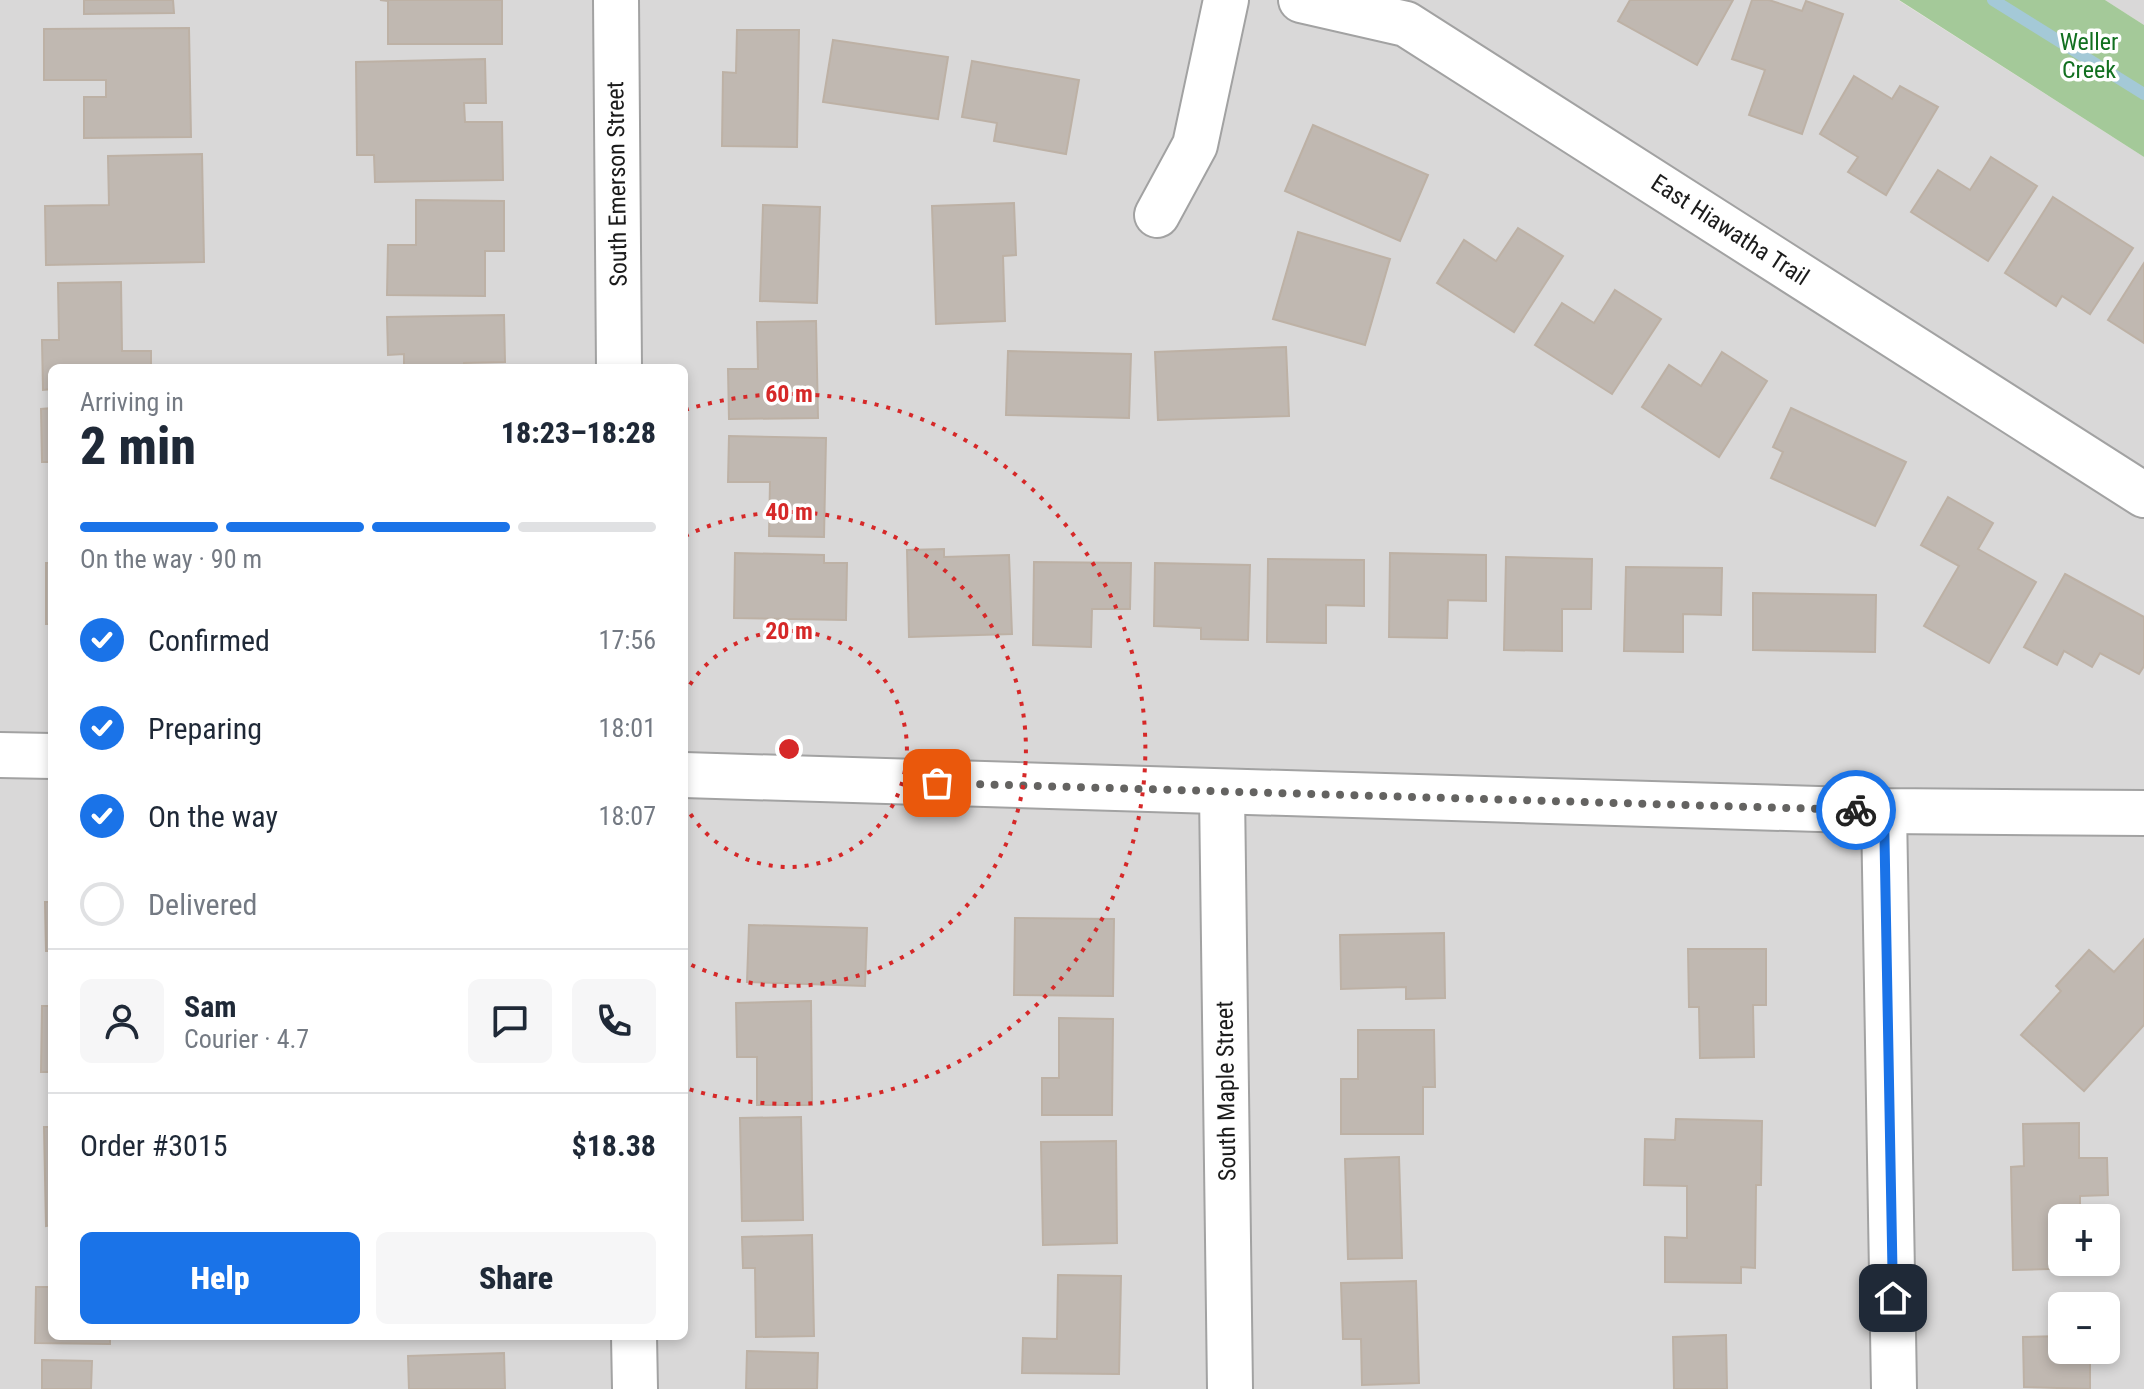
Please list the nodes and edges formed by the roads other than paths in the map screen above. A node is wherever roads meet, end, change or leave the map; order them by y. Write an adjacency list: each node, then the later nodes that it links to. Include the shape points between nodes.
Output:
1 (616, 0): 5 (street, South Emerson Street)
2 (1226, 0): 4 (street, via 1195,145)
3 (1301, 0): 6 (street, East Hiawatha Trail, via 1406,24)
4 (1157, 215)
5 (619, 364)
6 (2144, 495)
7 (0, 755): 8 (street)
8 (48, 756)
9 (688, 775): 10 (street)
10 (1222, 793): 11 (street); 15 (street, South Maple Street)
11 (1884, 811): 12 (street); 16 (street)
12 (2144, 813)
13 (634, 1340): 14 (street)
14 (635, 1389)
15 (1230, 1389)
16 (1894, 1389)

